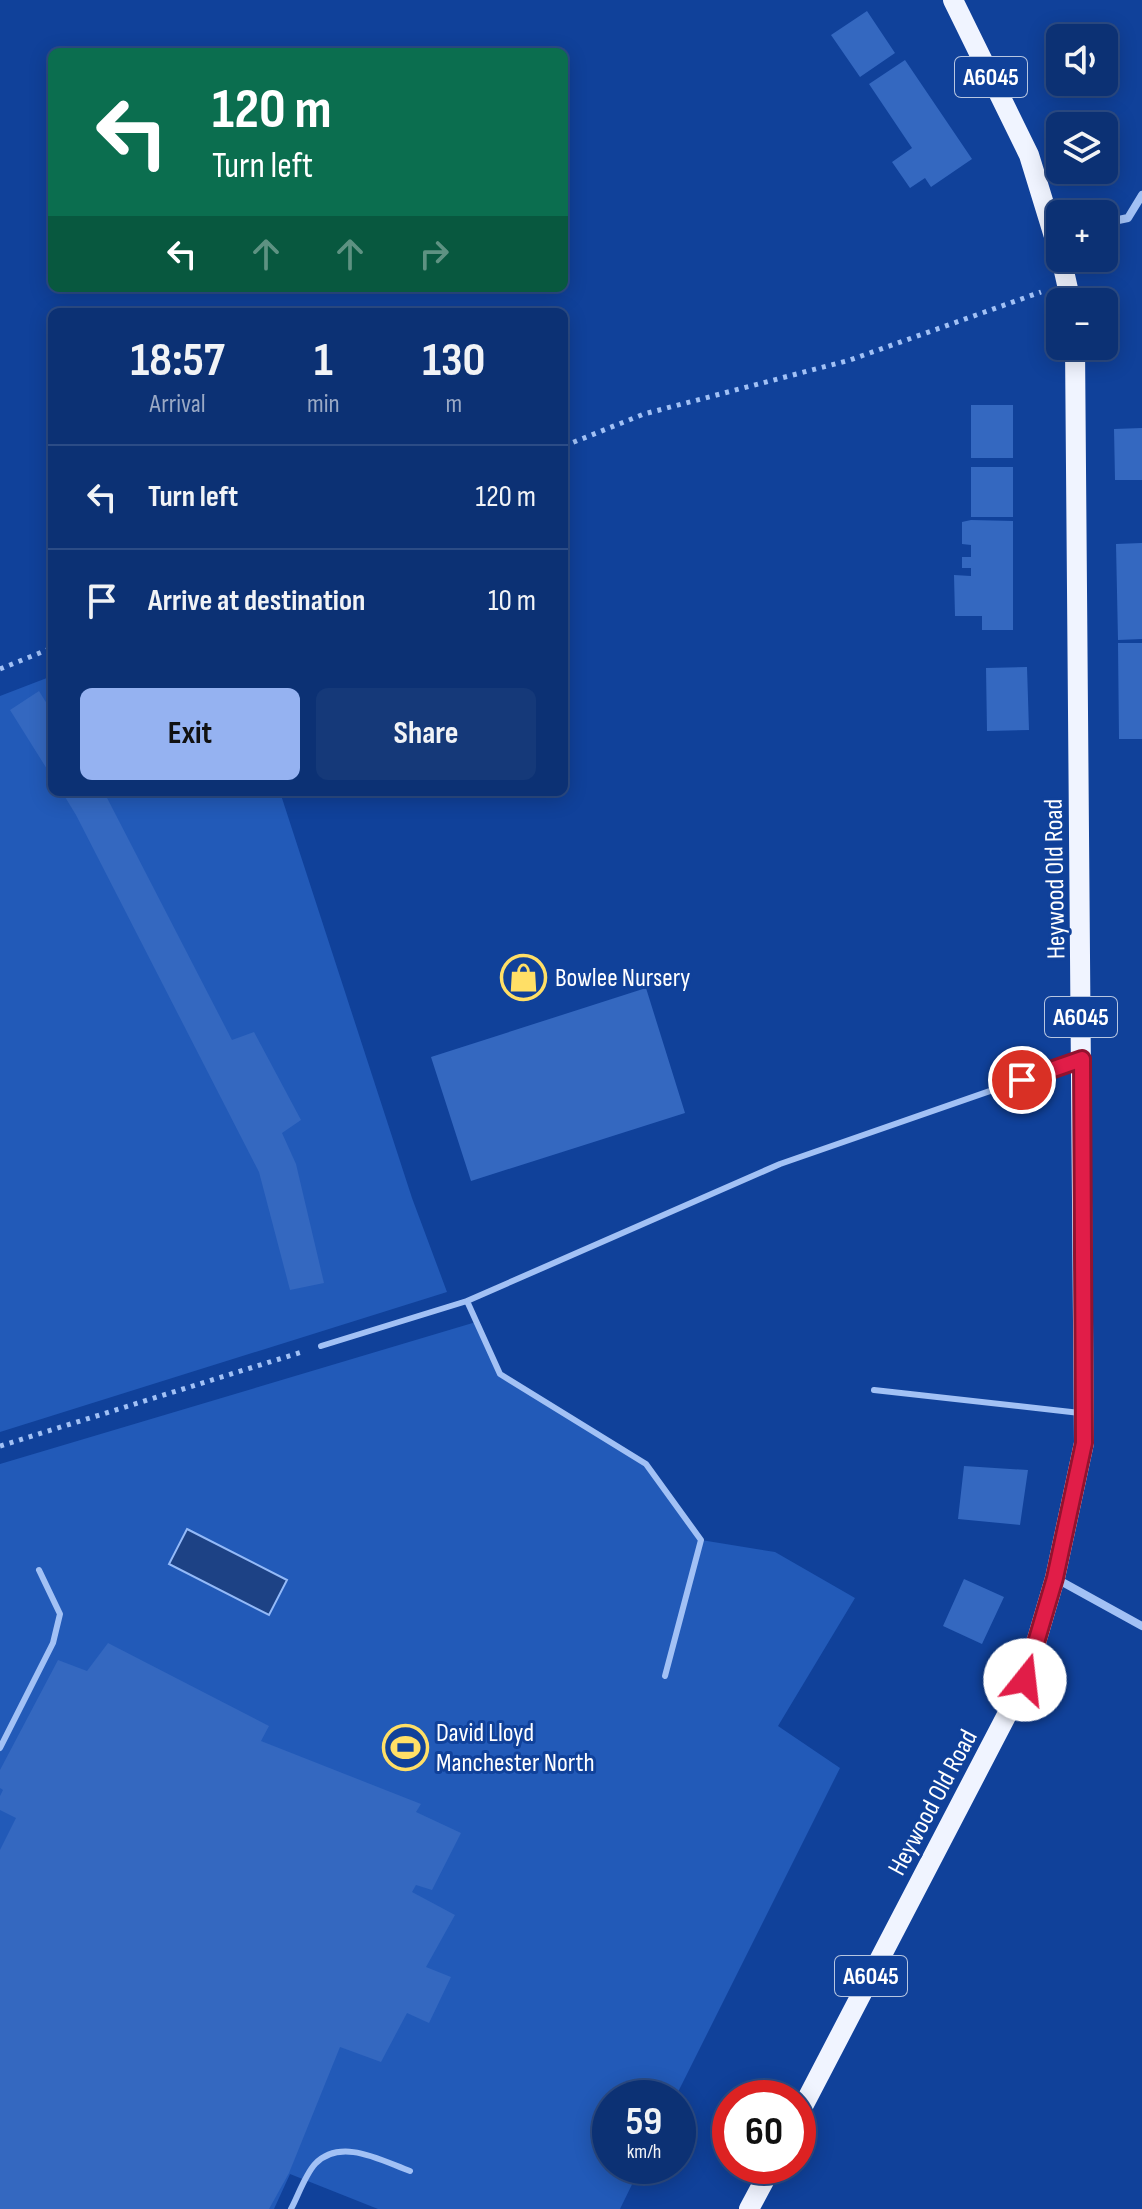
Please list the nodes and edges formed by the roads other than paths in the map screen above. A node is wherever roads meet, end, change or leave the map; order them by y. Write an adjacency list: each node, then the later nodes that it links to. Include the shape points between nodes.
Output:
1 (953, 0): 3 (main road, A6045, via 1029,155)
2 (1142, 195): 4 (street, via 1128,218)
3 (1046, 203)
4 (1118, 220)
5 (1075, 360): 6 (main road, Heywood Old Road / A6045)
6 (1082, 1059): 7 (lane, via 780,1164); 10 (main road, Heywood Old Road / A6045)
7 (467, 1301): 8 (lane); 14 (lane, via 500,1374 646,1464 701,1540)
8 (321, 1346)
9 (874, 1390): 10 (lane)
10 (1083, 1413): 12 (main road, Heywood Old Road / A6045, via 1084,1443)
11 (39, 1570): 15 (lane, via 60,1614 53,1643)
12 (1055, 1578): 13 (street); 16 (main road, Heywood Old Road / A6045, via 1025,1680)
13 (1142, 1626)
14 (665, 1676)
15 (0, 1748)
16 (816, 2081)
17 (410, 2171): 19 (lane, via 350,2150 333,2153 315,2164)
18 (762, 2184): 20 (main road)
19 (291, 2209)
20 (749, 2209)

